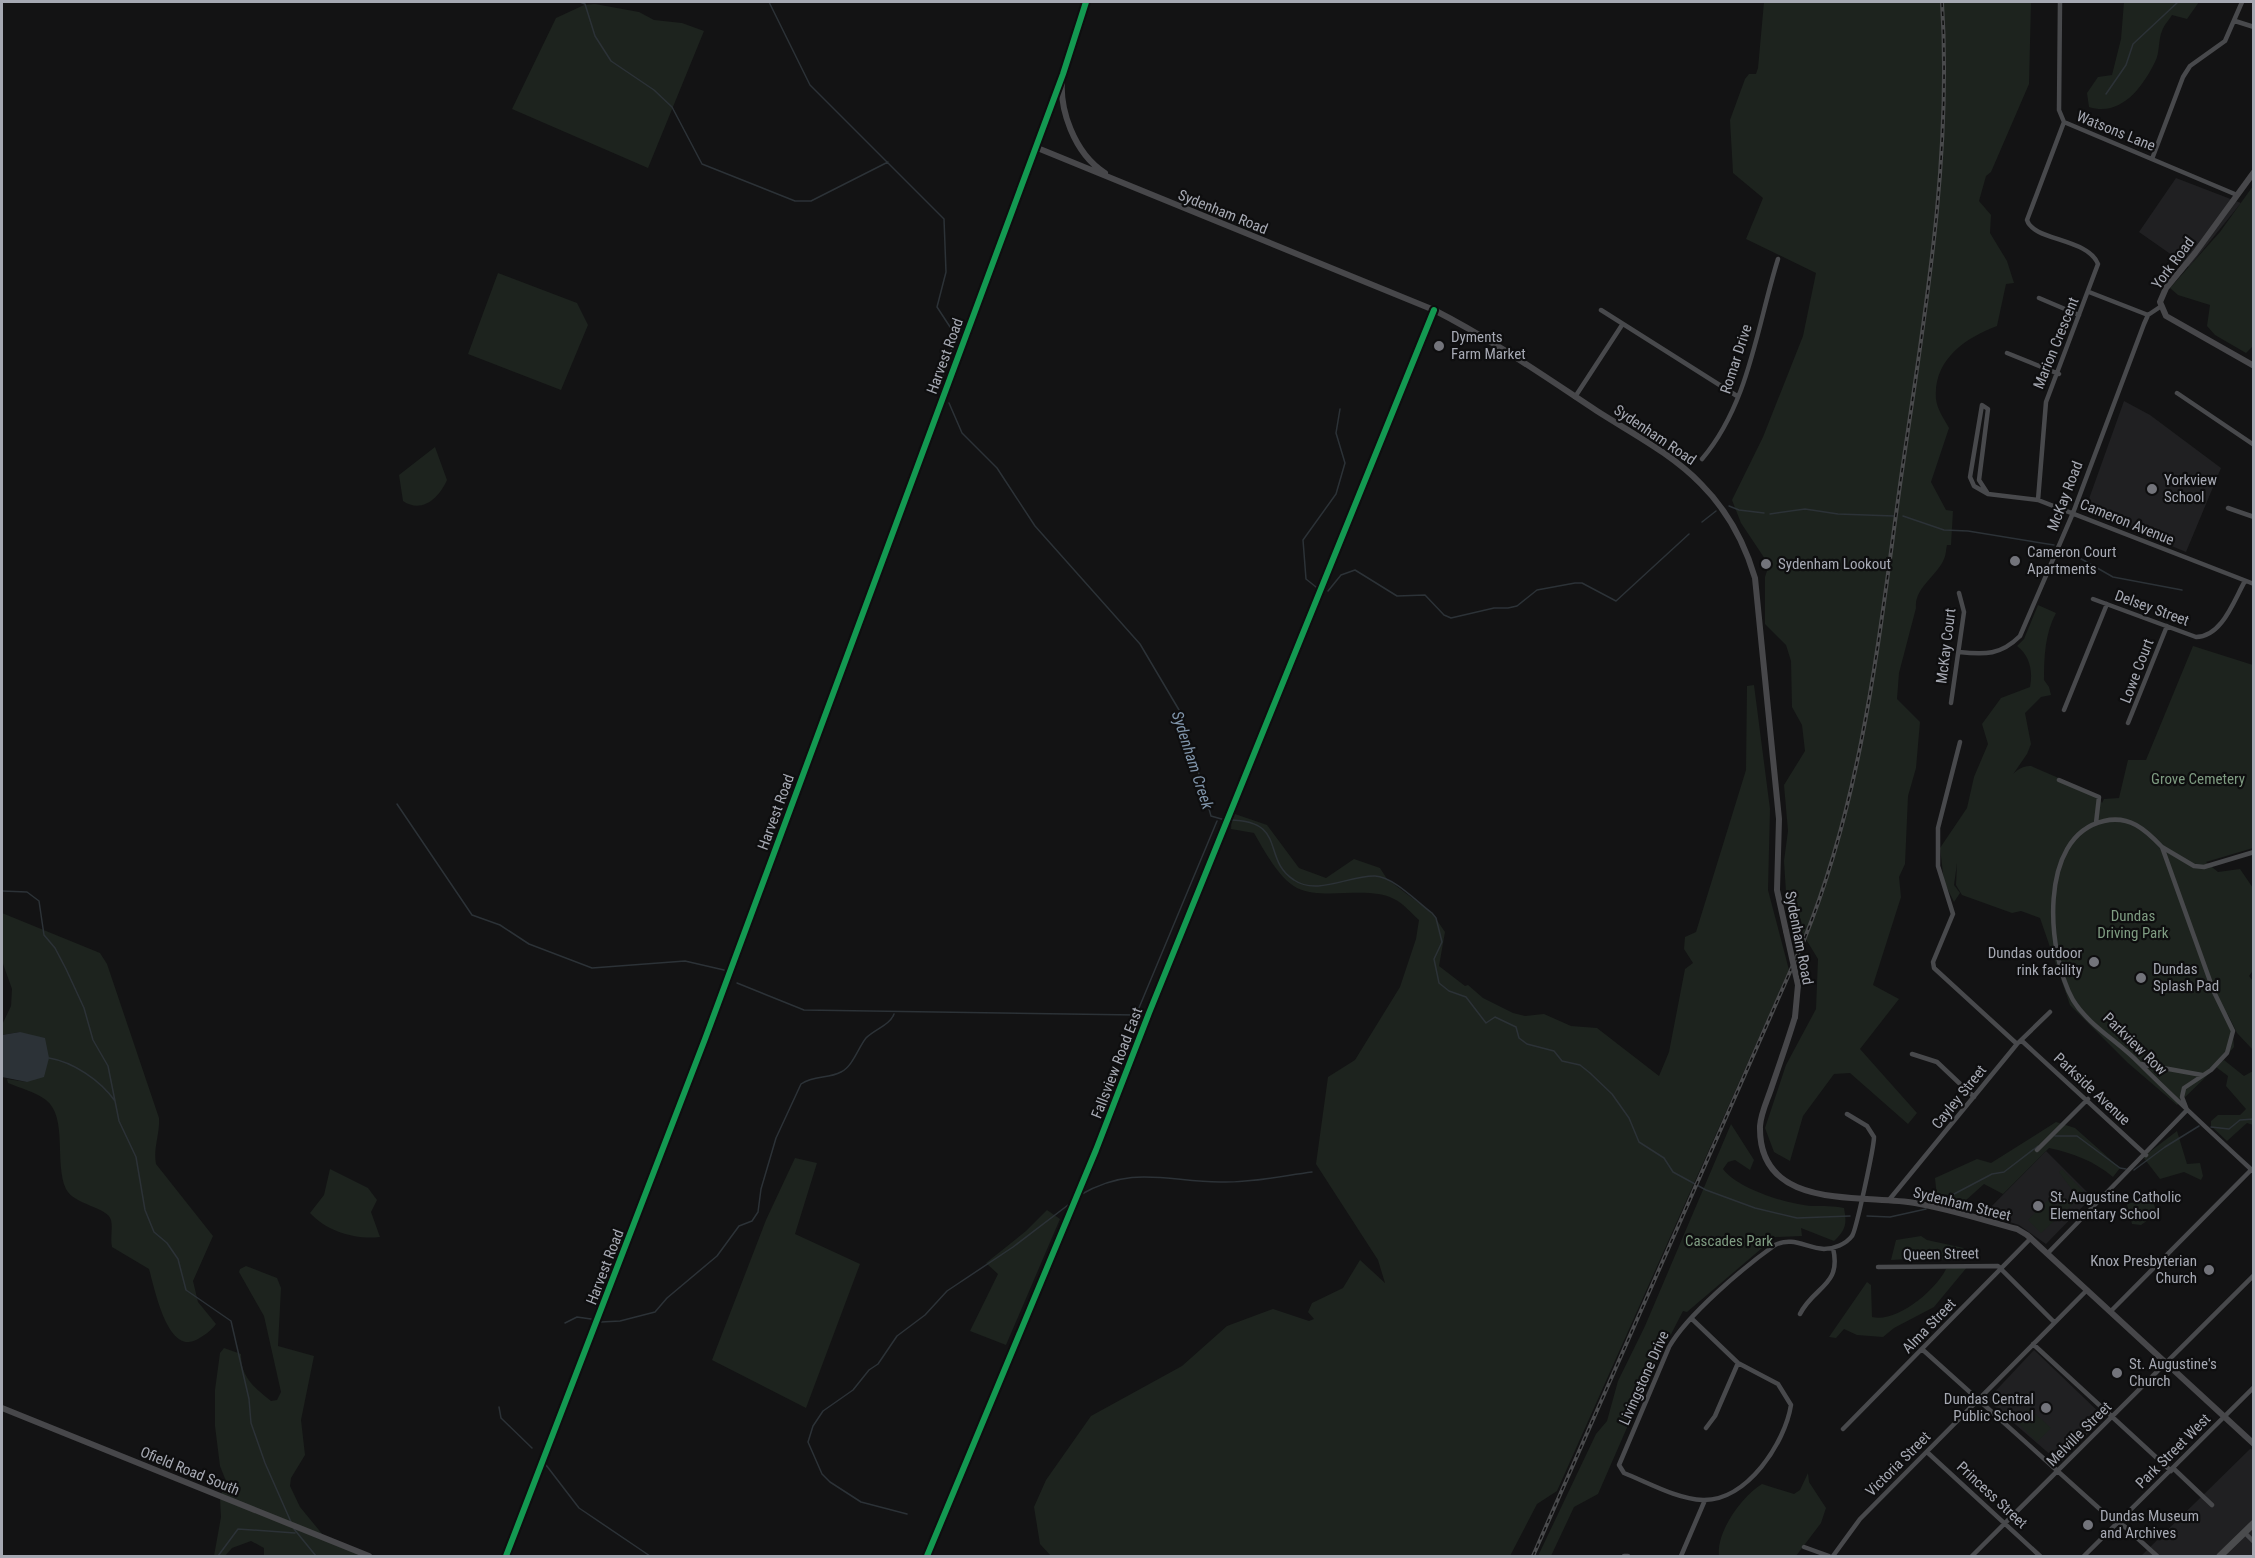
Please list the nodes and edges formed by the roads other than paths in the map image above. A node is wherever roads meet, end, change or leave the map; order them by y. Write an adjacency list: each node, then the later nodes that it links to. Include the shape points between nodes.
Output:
1 (1086, 2): 6 (street, Sydenham Road)
2 (2060, 2): 7 (street, Watsons Lane, via 2059,110)
3 (2242, 2): 4 (street)
4 (2235, 21): 5 (street); 9 (street, via 2225,41 2190,66 2183,77)
5 (2253, 27)
6 (1063, 75): 8 (street, Harvest Road); 11 (street, Sydenham Road, via 1065,110 1075,138 1090,160)
7 (2064, 122): 9 (street, Watsons Lane); 14 (street, via 2027,220 2034,229 2092,253 2098,264)
8 (1035, 147): 11 (street, Sydenham Road); 100 (street, Harvest Road, via 705,1039)
9 (2152, 159): 12 (street, Watsons Lane)
10 (2253, 172): 12 (street, York Road)
11 (1118, 182): 17 (street, Sydenham Road)
12 (2237, 195): 16 (street, York Road, via 2166,288)
13 (1778, 258): 26 (street, Romar Drive, via 1753,357)
14 (2090, 292): 19 (street, Marion Crescent); 20 (street, Marion Crescent)
15 (2039, 298): 19 (street)
16 (2160, 307): 20 (street); 23 (street, York Road, via 2166,316)
17 (1434, 310): 27 (street, Sydenham Road); 101 (street, Fallsview Road East, via 1096,1150)
18 (1601, 310): 21 (street)
19 (2079, 315): 24 (street, Marion Crescent)
20 (2148, 315): 33 (street, McKay Road)
21 (1622, 325): 26 (street); 27 (street)
22 (2007, 353): 24 (street)
23 (2253, 366)
24 (2059, 374): 31 (street, Marion Crescent, via 2046,402)
25 (2177, 393): 28 (street)
26 (1737, 396): 29 (street, Romar Drive, via 1725,430)
27 (1575, 397): 53 (street, Sydenham Road, bridge, via 1686,469 1725,513 1749,558 1755,578 1779,819 1777,890 1798,985 1795,1017)
28 (2253, 445)
29 (1702, 459)
30 (1988, 494): 30 (street, via 1978,480 1988,409 1982,405 1970,477 1974,486); 31 (street, Cameron Avenue)
31 (2038, 500): 33 (street, Cameron Avenue)
32 (2228, 508): 34 (street)
33 (2073, 513): 35 (street, Cameron Avenue); 41 (street, McKay Road, via 2020,636 2008,648 1994,654)
34 (2253, 517)
35 (2245, 580): 36 (street, Cameron Avenue); 40 (street, Delsey Street, via 2212,633 2196,637)
36 (2253, 584)
37 (1959, 592): 41 (street, McKay Court, via 1964,605)
38 (2093, 599): 39 (street, Delsey Street)
39 (2107, 604): 40 (street, Delsey Street); 43 (street)
40 (2167, 626): 44 (street, Lowe Court)
41 (1959, 652): 42 (street, McKay Court)
42 (1951, 704)
43 (2064, 710)
44 (2128, 723)
45 (1960, 742): 51 (street, Parkside Avenue, via 1938,828 1938,866 1953,914 1934,968)
46 (2059, 780): 47 (street, via 2099,797)
47 (2096, 823): 48 (street, via 2119,818 2130,821); 54 (street, Parkview Row, via 2069,845 2057,879 2052,921 2070,992 2079,1008)
48 (2162, 847): 49 (street, via 2194,866 2207,867); 55 (street, via 2214,992 2233,1031 2227,1053)
49 (2253, 852)
50 (2050, 1012): 51 (street, Cayley Street)
51 (2020, 1043): 56 (street, Cayley Street); 57 (street, Parkside Avenue)
52 (1912, 1054): 56 (street, via 1937,1062)
53 (1780, 1062): 63 (street, Sydenham Street, via 1761,1119 1761,1140 1770,1164 1788,1184 1800,1189)
54 (2141, 1064): 55 (street); 58 (street, Parkview Row)
55 (2202, 1075): 58 (street, via 2184,1088 2182,1097)
56 (1974, 1097): 64 (street, Cayley Street)
57 (2088, 1099): 60 (street); 61 (street, Parkside Avenue)
58 (2187, 1110): 61 (street); 62 (street, Parkview Row)
59 (1847, 1114): 63 (street, via 1867,1126 1874,1137)
60 (2037, 1150)
61 (2146, 1155): 67 (street)
62 (2252, 1171): 72 (street)
63 (1860, 1198): 64 (street, Sydenham Street); 66 (street, via 1854,1232)
64 (1889, 1200): 65 (street, Sydenham Street, via 1938,1208 2017,1229)
65 (2031, 1238): 67 (street, Sydenham Street); 69 (street, Alma Street)
66 (1833, 1248): 73 (street, via 1833,1275); 74 (street, Livingstone Drive, via 1792,1241 1775,1245)
67 (2048, 1253): 71 (street, Sydenham Street)
68 (1878, 1268): 69 (street, Queen Street)
69 (2002, 1268): 75 (street); 77 (street, Alma Street)
70 (2253, 1275): 79 (street, Melville Street)
71 (2087, 1290): 72 (street, Sydenham Street); 75 (street, Victoria Street)
72 (2110, 1311): 79 (street, Sydenham Street)
73 (1800, 1314)
74 (1691, 1318): 78 (street); 91 (street, Livingstone Drive, via 1669,1347 1619,1468 1685,1497)
75 (2054, 1322): 76 (street, Victoria Street)
76 (2033, 1344): 81 (street, Victoria Street); 83 (street)
77 (1923, 1350): 81 (street); 86 (street, Alma Street)
78 (1738, 1363): 85 (street); 91 (street, via 1778,1384 1789,1397 1790,1412 1763,1467 1729,1495)
79 (2166, 1364): 83 (street, Melville Street); 84 (street, Sydenham Street)
80 (2253, 1387): 84 (street, Park Street West)
81 (1980, 1399): 88 (street, Victoria Street); 90 (street)
82 (2, 1408): 99 (street, Ofield Road South)
83 (2113, 1417): 89 (street); 90 (street, Melville Street)
84 (2224, 1417): 87 (street, Sydenham Street); 89 (street, Park Street West)
85 (1706, 1428)
86 (1843, 1429)
87 (2253, 1444)
88 (1927, 1452): 95 (street, Princess Street); 103 (street, Victoria Street, via 1860,1519)
89 (2172, 1469): 92 (street); 93 (street, Park Street West)
90 (2058, 1471): 93 (street); 95 (street, Melville Street)
91 (1706, 1500): 102 (street)
92 (2212, 1505)
93 (2118, 1523): 106 (street, Park Street West); 107 (street)
94 (2253, 1523): 96 (main road)
95 (2006, 1525): 104 (street, Melville Street); 105 (street, Princess Street)
96 (2244, 1532): 97 (street); 108 (main road)
97 (2253, 1542)
98 (1804, 1547): 103 (street)
99 (369, 1557)
100 (506, 1557)
101 (927, 1557)
102 (1681, 1557)
103 (1831, 1557)
104 (1972, 1557)
105 (2040, 1557)
106 (2084, 1557)
107 (2157, 1557)
108 (2220, 1557)

